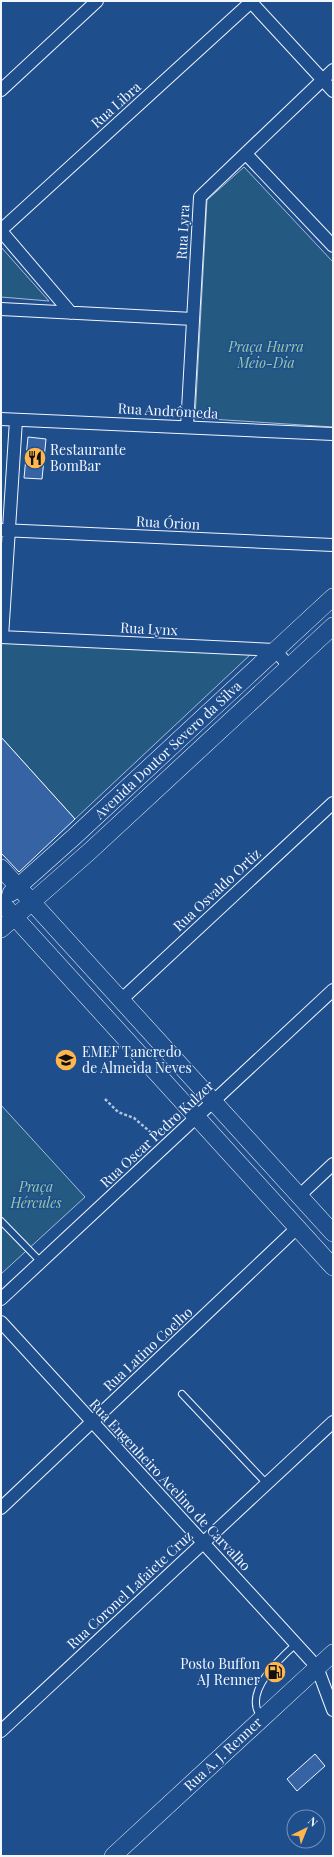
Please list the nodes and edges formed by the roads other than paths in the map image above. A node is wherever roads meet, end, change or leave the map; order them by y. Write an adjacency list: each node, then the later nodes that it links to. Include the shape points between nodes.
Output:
1 (97, 1): 5 (street)
2 (251, 1): 4 (street); 8 (street, Rua Libra)
3 (333, 70): 4 (street, Rua Lyra)
4 (323, 80): 6 (street); 7 (street, Rua Lyra)
5 (1, 90)
6 (333, 91)
7 (246, 155): 9 (street); 12 (street, Rua Lyra, via 200,197)
8 (1, 230): 11 (street)
9 (333, 246)
10 (1, 310): 11 (street)
11 (71, 313): 12 (street)
12 (193, 319): 15 (street, Rua Lyra)
13 (1, 419): 14 (street, Rua Andrômeda)
14 (16, 420): 15 (street, Rua Andrômeda); 17 (street)
15 (187, 427): 16 (street, Rua Andrômeda)
16 (333, 434)
17 (5, 530): 18 (street, Rua Órion); 21 (street)
18 (333, 545)
19 (333, 597): 22 (street, Avenida Doutor Severo da Silva)
20 (333, 626): 23 (street, Avenida Doutor Severo da Silva)
21 (1, 637): 22 (street, Rua Lynx)
22 (275, 650): 23 (street); 25 (street, Avenida Doutor Severo da Silva)
23 (289, 666): 26 (street, Avenida Doutor Severo da Silva)
24 (333, 803): 34 (street, Rua Osvaldo Ortiz)
25 (76, 836): 26 (street); 28 (street, Avenida Doutor Severo da Silva)
26 (90, 851): 30 (street, Avenida Doutor Severo da Silva)
27 (1, 868): 28 (street)
28 (18, 886): 29 (street, Avenida Doutor Severo da Silva); 30 (street)
29 (1, 902): 31 (street)
30 (32, 902): 31 (street, Avenida Doutor Severo da Silva); 34 (street)
31 (14, 917): 32 (street, Avenida Doutor Severo da Silva); 36 (street)
32 (1, 930)
33 (333, 990): 35 (street, Rua Oscar Pedro Kulzer)
34 (121, 1000): 35 (street)
35 (213, 1102): 36 (street, Rua Oscar Pedro Kulzer); 38 (street)
36 (196, 1117): 40 (street); 42 (street, Rua Oscar Pedro Kulzer)
37 (333, 1164): 38 (street)
38 (299, 1196): 41 (street)
39 (1, 1222): 42 (lane)
40 (297, 1228): 43 (street); 47 (street, Rua Latino Coelho)
41 (333, 1233)
42 (41, 1262): 44 (street, Rua Oscar Pedro Kulzer)
43 (333, 1267)
44 (1, 1299)
45 (1, 1322): 47 (street, Rua Engenheiro Acelino de Carvalho)
46 (182, 1394): 49 (lane)
47 (93, 1422): 50 (street, Rua Latino Coelho); 51 (street, Rua Engenheiro Acelino de Carvalho)
48 (333, 1422): 49 (street, Rua Coronel Lafaiete Cruz)
49 (267, 1484): 51 (street, Rua Coronel Lafaiete Cruz)
50 (1, 1508)
51 (203, 1543): 52 (street, Rua Engenheiro Acelino de Carvalho); 57 (street, Rua Coronel Lafaiete Cruz)
52 (296, 1644): 54 (street, Rua Engenheiro Acelino de Carvalho); 56 (lane, via 276,1662 264,1679 255,1699 258,1713)
53 (333, 1653): 54 (street, Rua A. J. Renner)
54 (317, 1667): 55 (street); 56 (street, Rua A. J. Renner)
55 (333, 1710)
56 (262, 1718): 58 (street, Rua A. J. Renner)
57 (1, 1731)
58 (113, 1856)

